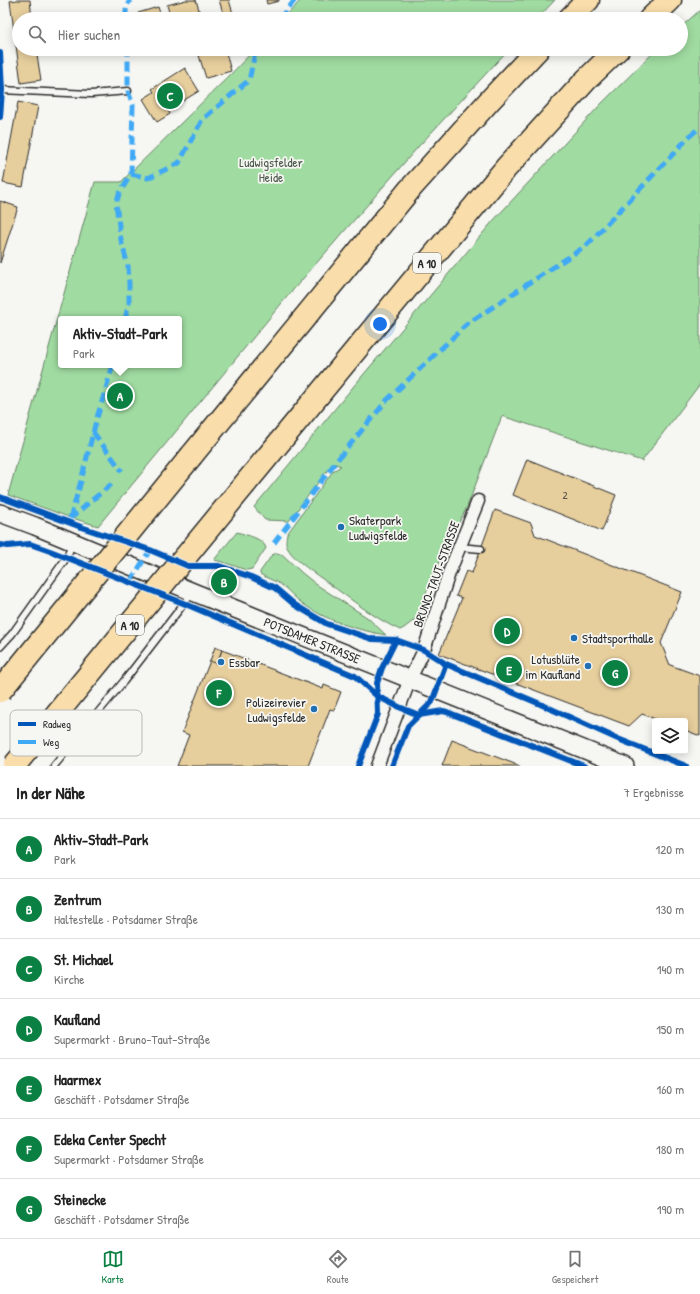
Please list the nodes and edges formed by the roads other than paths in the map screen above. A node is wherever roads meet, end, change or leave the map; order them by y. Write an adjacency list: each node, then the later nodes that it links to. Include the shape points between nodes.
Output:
1 (588, 0): 3 (highway)
2 (670, 0): 4 (highway)
3 (576, 12)
4 (657, 12)
5 (531, 56): 17 (highway, bridge, via 410,189)
6 (611, 56): 18 (highway, A 10, bridge, via 506,168)
7 (0, 90): 8 (lane, via 91,94)
8 (128, 91)
9 (478, 501): 12 (street, BRUNO-TAUT-STRASSE)
10 (0, 513): 11 (main road, POTSDAMER STRASSE)
11 (72, 542): 14 (main road, POTSDAMER STRASSE); 15 (lane, via 67,557)
12 (459, 547): 13 (lane); 16 (street, BRUNO-TAUT-STRASSE, via 424,650)
13 (481, 549)
14 (193, 592): 16 (main road, POTSDAMER STRASSE); 19 (lane)
15 (0, 647)
16 (410, 679): 24 (street, BRUNO-TAUT-STRASSE); 25 (main road, POTSDAMER STRASSE)
17 (0, 690)
18 (60, 710)
19 (100, 710)
20 (22, 756): 22 (highway, A 10, bridge)
21 (62, 756): 23 (lane)
22 (14, 766)
23 (54, 766)
24 (377, 766)
25 (625, 766)

